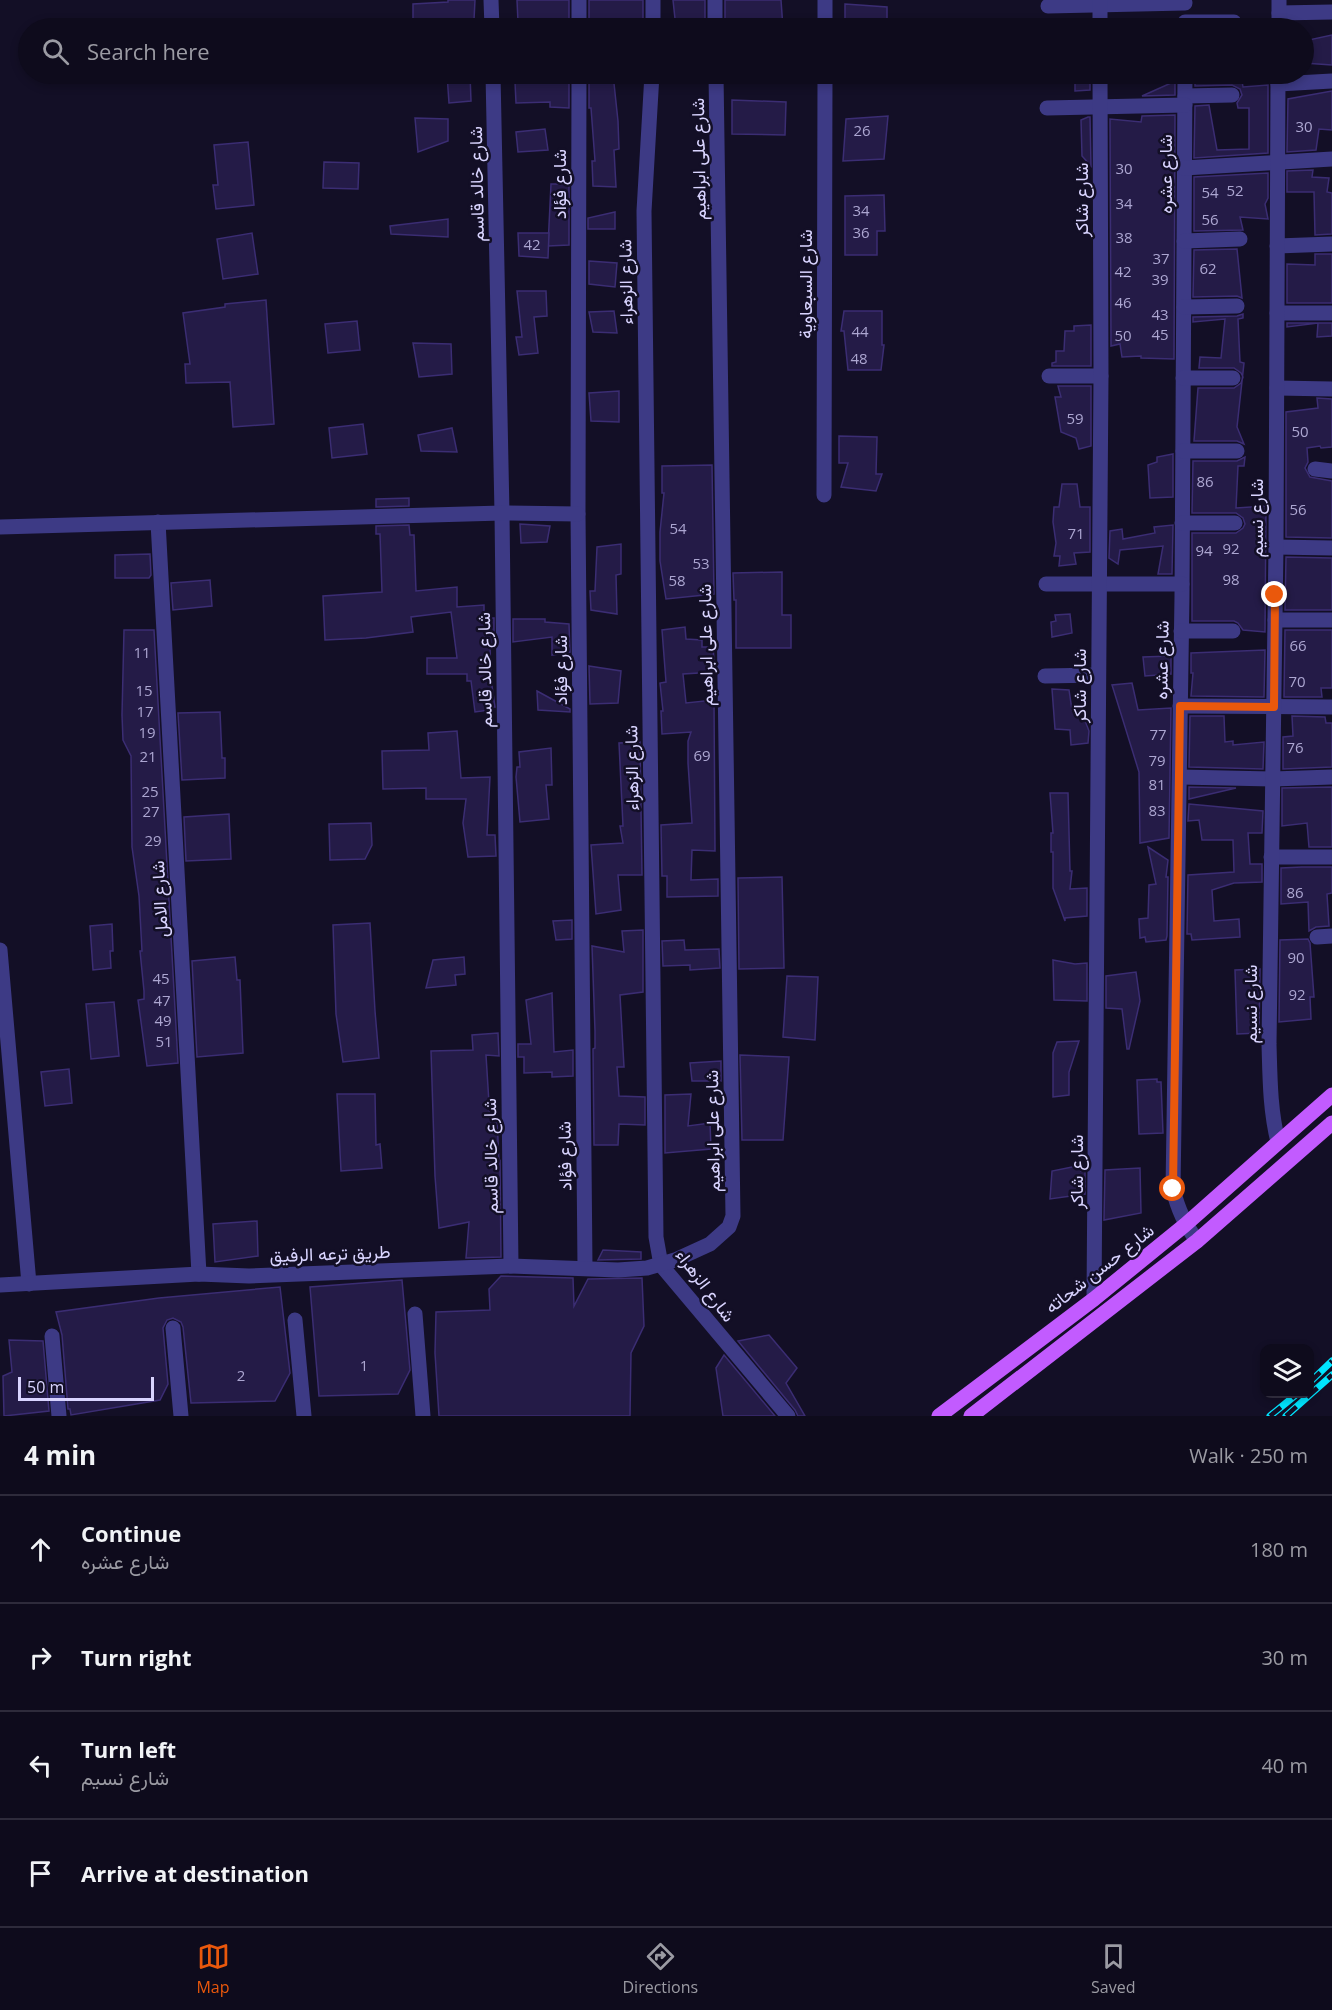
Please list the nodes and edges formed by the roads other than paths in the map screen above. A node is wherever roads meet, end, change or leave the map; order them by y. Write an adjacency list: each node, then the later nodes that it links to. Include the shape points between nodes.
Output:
1 (491, 0): 11 (street)
2 (579, 0): 12 (street)
3 (653, 0): 13 (street)
4 (715, 0): 14 (street)
5 (825, 0): 15 (street)
6 (1100, 2): 7 (street); 8 (street); 16 (street)
7 (1185, 2): 17 (street)
8 (1048, 6)
9 (1332, 12): 10 (street)
10 (1279, 14)
11 (492, 18)
12 (579, 18)
13 (653, 18)
14 (715, 18)
15 (825, 18)
16 (1100, 18)
17 (1185, 18)
18 (1314, 80): 19 (street)
19 (1332, 81)
20 (493, 84): 54 (street, شارع خالد قاسم)
21 (579, 84): 55 (street, شارع فؤاد)
22 (651, 84): 86 (street, شارع الزهراء, via 645,273 656,1237)
23 (716, 84): 83 (street, شارع على ابراهيم)
24 (825, 84): 53 (street, شارع السبعاوية)
25 (1100, 84): 30 (street, شارع شاكر)
26 (1185, 84): 29 (street, شارع عشره)
27 (1278, 84): 33 (street, شارع نسيم)
28 (1232, 95): 29 (street)
29 (1185, 100): 30 (street); 34 (street, شارع عشره)
30 (1100, 107): 31 (street); 44 (street, شارع شاكر)
31 (1047, 108)
32 (1332, 159): 33 (street)
33 (1278, 163): 34 (street); 38 (street, شارع نسيم)
34 (1184, 168): 36 (street, شارع عشره)
35 (1240, 238): 36 (street)
36 (1184, 241): 40 (street, شارع عشره)
37 (1332, 244): 38 (street)
38 (1277, 246): 41 (street, شارع نسيم)
39 (1238, 306): 40 (street)
40 (1184, 307): 45 (street, شارع عشره)
41 (1277, 313): 42 (street); 47 (street, شارع نسيم)
42 (1332, 313)
43 (1049, 376): 44 (street)
44 (1101, 376): 63 (street, شارع شاكر)
45 (1183, 378): 46 (street); 49 (street, شارع عشره)
46 (1233, 378)
47 (1277, 388): 48 (street); 60 (street, شارع نسيم)
48 (1332, 388)
49 (1183, 451): 50 (street); 57 (street, شارع عشره)
50 (1237, 451)
51 (1315, 469): 52 (street)
52 (1332, 471)
53 (824, 495)
54 (502, 513): 55 (street); 56 (street); 87 (street, شارع خالد قاسم)
55 (578, 514): 88 (street, شارع فؤاد)
56 (158, 522): 59 (street); 89 (street, شارع الامل)
57 (1182, 523): 58 (street); 64 (street, شارع عشره)
58 (1235, 523)
59 (0, 527)
60 (1276, 547): 61 (street); 65 (street, شارع نسيم)
61 (1332, 548)
62 (1047, 584): 63 (street)
63 (1099, 584): 64 (street); 69 (street, شارع شاكر)
64 (1182, 584): 67 (street, شارع عشره)
65 (1275, 620): 66 (street); 72 (street, شارع نسيم)
66 (1332, 620)
67 (1181, 631): 68 (street); 71 (street, شارع عشره)
68 (1233, 631)
69 (1098, 675): 70 (street); 92 (street, شارع شاكر)
70 (1045, 676)
71 (1180, 706): 72 (street); 74 (street, شارع عشره)
72 (1274, 707): 73 (street); 76 (street, شارع نسيم)
73 (1332, 707)
74 (1180, 777): 76 (street); 84 (street, شارع عشره, via 1173,1189)
75 (1332, 777): 76 (street)
76 (1273, 779): 77 (street, شارع نسيم)
77 (1271, 857): 78 (street); 82 (street, شارع نسيم, via 1270,1095)
78 (1332, 857)
79 (0, 951): 90 (street)
80 (1332, 1095): 82 (main road, شارع حسن شحاته)
81 (1332, 1122): 85 (main road)
82 (1278, 1142): 84 (main road, شارع حسن شحاته)
83 (733, 1216): 86 (street, طريق ترعه الرفيق, via 729,1227 710,1244)
84 (1185, 1225): 85 (street, شارع عشره); 92 (main road, شارع حسن شحاته)
85 (1197, 1241): 98 (main road)
86 (661, 1265): 88 (street, طريق ترعه الرفيق, via 618,1270); 103 (street, شارع الزهراء)
87 (511, 1266): 88 (street, طريق ترعه الرفيق); 89 (street, طريق ترعه الرفيق, via 249,1276)
88 (585, 1267)
89 (199, 1274): 90 (street, طريق ترعه الرفيق)
90 (29, 1284): 91 (street, طريق ترعه الرفيق)
91 (0, 1285)
92 (1094, 1299): 97 (main road, شارع حسن شحاته)
93 (416, 1314): 102 (street)
94 (295, 1320): 101 (street)
95 (173, 1328): 100 (street)
96 (52, 1336): 99 (street)
97 (1009, 1363): 98 (main road); 104 (main road, شارع حسن شحاته)
98 (1020, 1379): 105 (main road)
99 (59, 1416)
100 (181, 1416)
101 (304, 1416)
102 (423, 1416)
103 (788, 1416)
104 (939, 1416)
105 (971, 1416)

